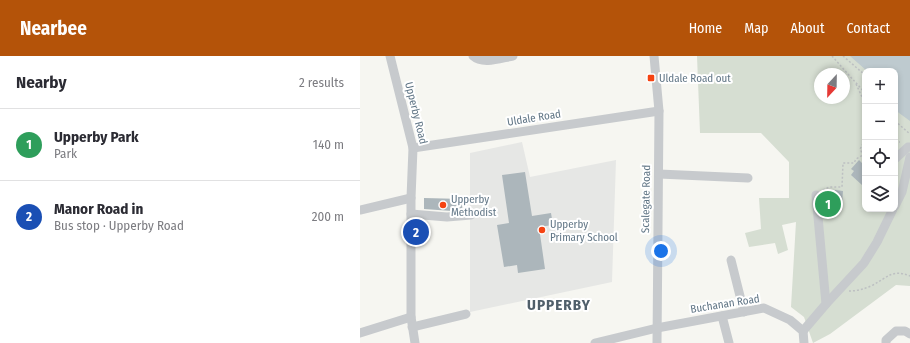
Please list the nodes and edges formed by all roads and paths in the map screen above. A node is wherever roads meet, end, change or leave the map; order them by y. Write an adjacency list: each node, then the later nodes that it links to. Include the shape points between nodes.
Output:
1 (390, 56): 15 (street, Upperby Road)
2 (473, 56): 3 (street, via 485,60)
3 (513, 56)
4 (654, 56): 11 (street, Scalegate Road)
5 (832, 56): 8 (path)
6 (843, 56): 7 (path)
7 (862, 72)
8 (856, 83): 9 (path); 10 (path)
9 (862, 90)
10 (862, 99)
11 (659, 111): 15 (street, Uldale Road); 19 (street, Scalegate Road)
12 (898, 124): 13 (path)
13 (910, 134)
14 (910, 147): 17 (street)
15 (413, 148): 22 (street, Upperby Road)
16 (862, 156): 21 (path, via 854,163 843,163 842,187 829,187 816,192)
17 (898, 156)
18 (910, 157): 23 (street)
19 (658, 174): 20 (street); 36 (street, Scalegate Road)
20 (748, 178)
21 (816, 195): 31 (street)
22 (411, 198): 24 (street); 26 (street, Upperby Road)
23 (898, 200)
24 (360, 208)
25 (892, 212): 31 (street, via 864,263)
26 (411, 214): 27 (street, via 447,217); 35 (street, Upperby Road)
27 (471, 214)
28 (731, 260): 32 (street)
29 (910, 276): 30 (path, via 903,273 891,274 872,286)
30 (847, 291)
31 (826, 304): 37 (street)
32 (744, 312): 34 (street, Buchanan Road); 37 (street, Buchanan Road, via 764,308 790,320)
33 (466, 314): 35 (street)
34 (722, 316): 36 (street, Buchanan Road); 43 (street)
35 (411, 322): 38 (street); 40 (street, Upperby Road)
36 (657, 328): 41 (street, Buchanan Road); 42 (street, Scalegate Road)
37 (803, 331): 44 (street)
38 (360, 333)
39 (910, 334): 45 (street, via 896,331)
40 (415, 343)
41 (595, 343)
42 (657, 343)
43 (729, 343)
44 (804, 343)
45 (886, 343)

